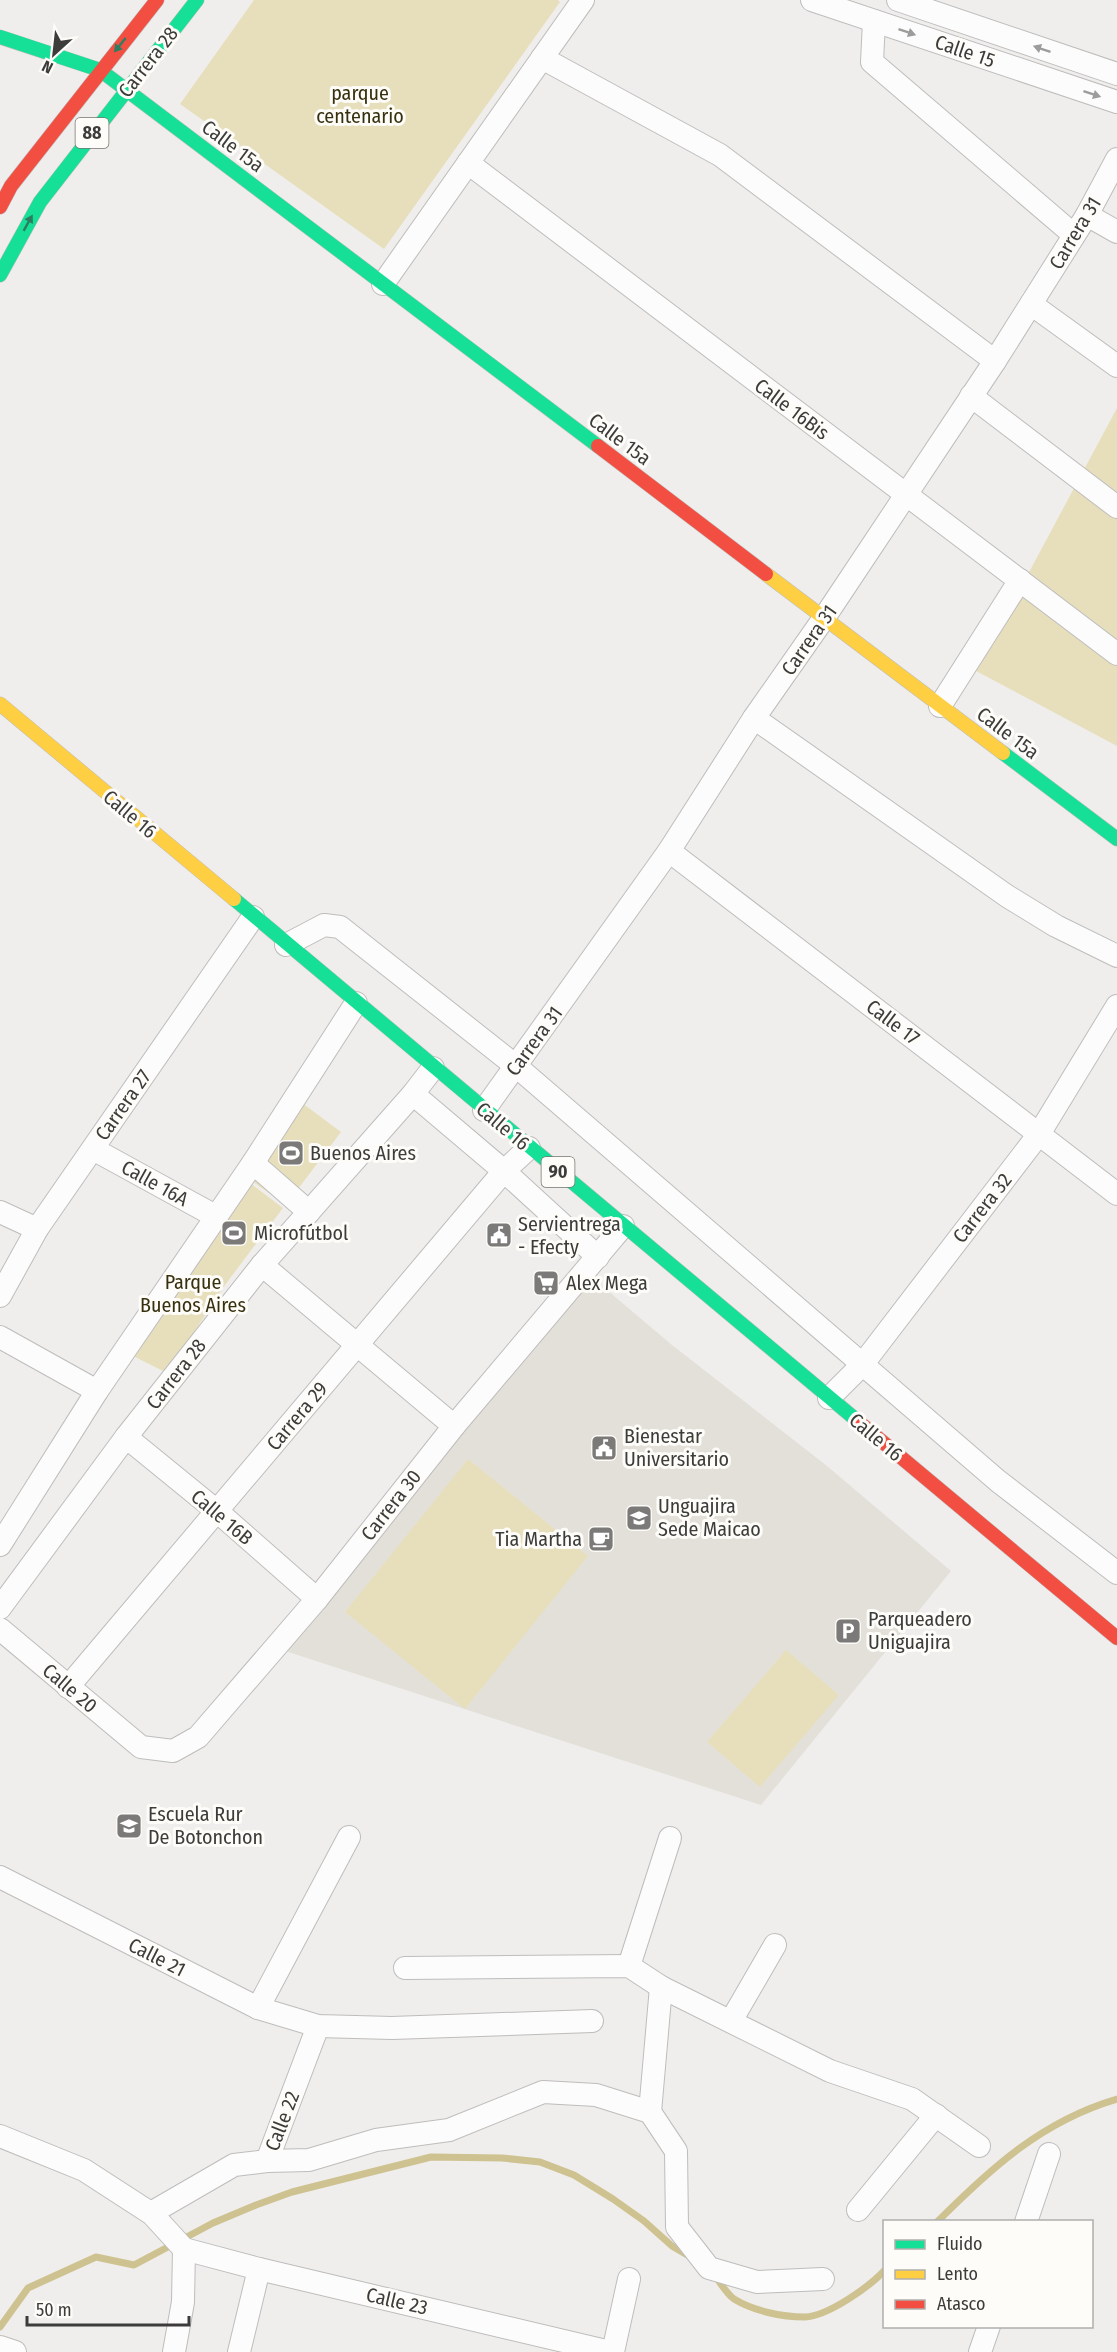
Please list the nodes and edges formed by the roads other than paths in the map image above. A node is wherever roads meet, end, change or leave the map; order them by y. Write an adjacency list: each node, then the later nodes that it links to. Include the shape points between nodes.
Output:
1 (157, 0): 9 (main road, Carrera 28 / 88, one-way to 9)
2 (197, 0): 11 (main road, Carrera 28 / 88)
3 (583, 0): 8 (street)
4 (812, 0): 6 (street, Calle 15)
5 (898, 0): 10 (street, Calle 15, one-way to 5)
6 (874, 21): 12 (street, Calle 15, one-way to 12); 18 (street, via 872,62)
7 (0, 37): 9 (main road)
8 (542, 58): 14 (street); 22 (street, via 720,155)
9 (100, 70): 11 (main road, Calle 15a); 15 (main road, Carrera 28 / 88, via 11,186)
10 (1117, 74)
11 (126, 89): 19 (main road, Carrera 28 / 88, one-way to 11, via 40,202); 20 (main road, Calle 15a)
12 (1117, 102)
13 (1117, 159): 16 (street, Carrera 31)
14 (468, 163): 20 (street); 25 (street, Calle 16Bis)
15 (0, 207)
16 (1087, 215): 17 (street); 18 (street, Carrera 31)
17 (1117, 232)
18 (1074, 236): 21 (street, Carrera 31)
19 (0, 275)
20 (383, 284): 28 (main road, Calle 15a)
21 (1031, 304): 22 (street, Carrera 31); 23 (street)
22 (995, 361): 24 (street, Carrera 31)
23 (1117, 366)
24 (971, 396): 25 (street, Carrera 31); 26 (street)
25 (906, 494): 27 (street, Calle 16Bis); 28 (street, Carrera 31)
26 (1117, 507)
27 (1020, 580): 29 (street, Calle 16Bis); 31 (street)
28 (824, 618): 31 (main road, Calle 15a); 32 (street, Carrera 31)
29 (1117, 654)
30 (0, 704): 35 (main road, Calle 16 / 90)
31 (940, 706): 33 (main road, Calle 15a)
32 (754, 718): 34 (street, Carrera 31); 37 (street, via 1007,896)
33 (1117, 839)
34 (669, 851): 40 (street, Carrera 31); 44 (street, Calle 17)
35 (253, 917): 36 (main road, Calle 16 / 90); 46 (street, Carrera 27)
36 (286, 945): 38 (main road, Calle 16 / 90); 40 (street, via 324,925 340,927)
37 (1117, 956)
38 (356, 1003): 41 (main road, Calle 16 / 90); 47 (street)
39 (1117, 1006): 44 (street, Carrera 32)
40 (516, 1066): 43 (street, Carrera 31); 60 (street)
41 (433, 1068): 42 (street, Carrera 28); 43 (main road, Calle 16 / 90)
42 (413, 1094): 48 (street, Calle 16); 51 (street, Carrera 28)
43 (484, 1110): 45 (main road, Calle 16 / 90)
44 (1039, 1134): 49 (street, Calle 17); 60 (street, Carrera 32)
45 (529, 1148): 48 (street, Carrera 29); 53 (main road, Calle 16 / 90)
46 (93, 1149): 52 (street, Calle 16A); 54 (street, Carrera 27)
47 (253, 1163): 51 (street); 52 (street)
48 (504, 1171): 55 (street, Calle 16); 59 (street, Carrera 29)
49 (1117, 1194)
50 (0, 1212): 54 (street)
51 (309, 1212): 56 (street, Carrera 28)
52 (217, 1217): 61 (street)
53 (623, 1226): 55 (street, Carrera 30); 62 (main road, Calle 16 / 90)
54 (37, 1230): 57 (street, Carrera 27)
55 (598, 1257): 63 (street, Carrera 30)
56 (262, 1265): 59 (street); 64 (street, Carrera 28)
57 (0, 1296)
58 (0, 1337): 61 (street)
59 (357, 1345): 63 (street); 65 (street, Carrera 29)
60 (862, 1365): 62 (street, Carrera 32); 67 (street, via 998,1481)
61 (97, 1391): 66 (street)
62 (829, 1398): 70 (main road, Calle 16 / 90)
63 (454, 1425): 68 (street, Carrera 30)
64 (126, 1437): 65 (street, Calle 16B); 69 (street, Carrera 28)
65 (218, 1512): 68 (street, Calle 16B); 72 (street, Carrera 29)
66 (0, 1545)
67 (1117, 1573)
68 (317, 1599): 73 (street, Carrera 30, via 198,1737 173,1751)
69 (0, 1608)
70 (1113, 1626)
71 (0, 1629): 72 (street, Calle 20)
72 (68, 1687): 73 (street, Calle 20)
73 (141, 1747)
74 (349, 1838): 81 (street)
75 (670, 1838): 78 (street)
76 (0, 1877): 81 (street, Calle 21)
77 (775, 1945): 83 (street)
78 (629, 1966): 79 (street); 80 (street)
79 (405, 1968)
80 (661, 1987): 83 (street); 85 (street)
81 (258, 2008): 84 (street, Calle 21)
82 (592, 2021): 84 (street, Calle 21, via 392,2028)
83 (731, 2021): 86 (street, via 830,2070 912,2099)
84 (318, 2026): 90 (street, Calle 22)
85 (650, 2112): 90 (street, via 596,2095 543,2092 449,2130 376,2140 309,2160); 97 (street, via 676,2151 677,2227 710,2268 757,2282)
86 (936, 2115): 88 (street); 91 (street)
87 (0, 2136): 92 (street, via 84,2170)
88 (979, 2146)
89 (1049, 2154): 93 (street)
90 (267, 2161): 92 (street, Calle 22, via 234,2165)
91 (858, 2210)
92 (150, 2213): 94 (street)
93 (1027, 2220)
94 (184, 2249): 95 (street, Calle 23); 101 (street, via 183,2302)
95 (259, 2269): 102 (street); 103 (street, Calle 23)
96 (628, 2279): 103 (street)
97 (823, 2279)
98 (988, 2328): 104 (street)
99 (0, 2347): 100 (street)
100 (15, 2352)
101 (174, 2352)
102 (239, 2352)
103 (612, 2352)
104 (980, 2352)

